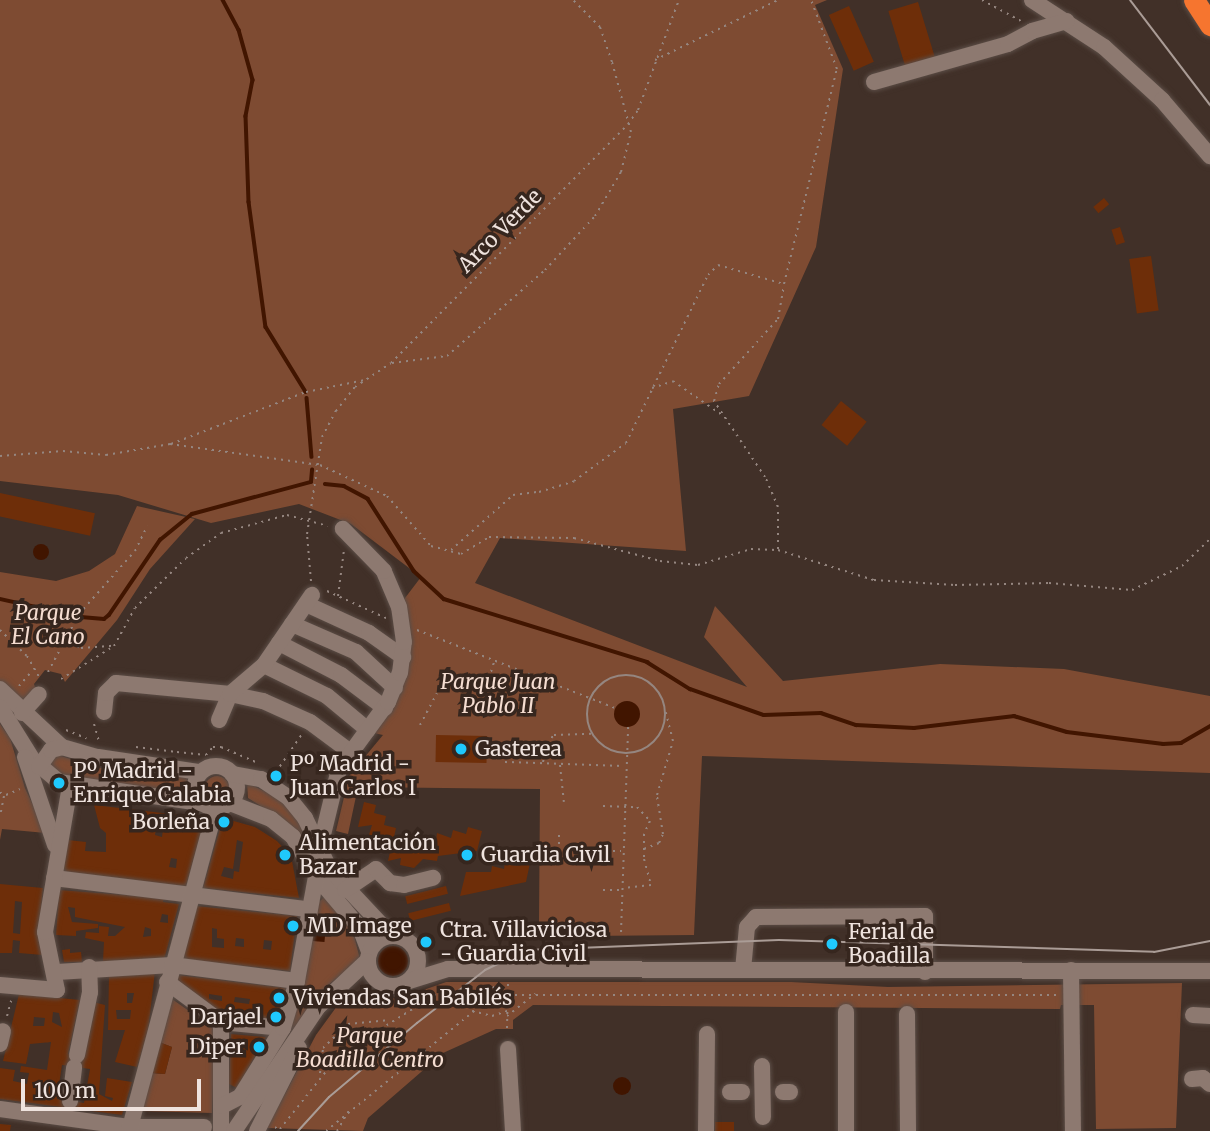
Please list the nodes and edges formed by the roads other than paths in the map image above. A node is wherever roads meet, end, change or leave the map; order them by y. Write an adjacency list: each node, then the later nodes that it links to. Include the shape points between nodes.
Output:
1 (1024, 0): 6 (street, via 1031,12)
2 (1032, 0): 4 (street)
3 (1194, 0): 5 (highway)
4 (1067, 21): 6 (street); 8 (street, via 1104,47 1162,100)
5 (1210, 25)
6 (1032, 31): 7 (street, via 1008,44)
7 (874, 82)
8 (1210, 156)
9 (345, 531): 12 (street, via 384,571 403,626)
10 (292, 624): 11 (street); 12 (street, via 310,594); 14 (street, via 356,652)
11 (279, 643): 13 (street); 18 (street, via 341,675)
12 (403, 657): 14 (street)
13 (264, 665): 16 (street); 21 (street, via 327,696)
14 (395, 688): 18 (street)
15 (0, 689): 23 (street, via 33,696)
16 (230, 694): 19 (street, via 116,684 106,693); 20 (street); 24 (street, via 263,701 310,722)
17 (0, 707): 22 (street)
18 (385, 708): 21 (street)
19 (104, 712)
20 (219, 720)
21 (368, 730): 24 (street)
22 (20, 738): 25 (street); 33 (street)
23 (62, 747): 25 (street, via 51,750); 26 (street)
24 (349, 751): 30 (street, via 332,787)
25 (39, 767): 28 (street)
26 (200, 772): 27 (street, via 219,766); 29 (street, via 194,787)
27 (232, 774): 29 (street, via 237,789); 31 (street, via 271,785)
28 (70, 786): 29 (street); 33 (street)
29 (215, 805): 34 (street, via 256,811 282,827); 38 (street)
30 (329, 807): 31 (street, via 318,816); 32 (street)
31 (305, 818): 32 (street)
32 (319, 851): 37 (street)
33 (57, 858): 35 (street)
34 (316, 876): 39 (street); 42 (street, via 360,928)
35 (54, 878): 38 (street); 48 (street, via 45,932)
36 (433, 878): 37 (street, via 404,885 390,883 376,869)
37 (345, 890): 40 (street)
38 (192, 894): 39 (street); 43 (street)
39 (307, 909): 52 (street)
40 (391, 936): 41 (street, via 407,939); 42 (street)
41 (417, 951): 50 (street); 54 (street)
42 (368, 956): 51 (street); 56 (street)
43 (172, 965): 44 (street); 52 (street); 53 (street)
44 (89, 967): 48 (street); 72 (street, via 90,992)
45 (743, 970): 49 (street); 49 (street, via 747,927 756,917 925,916); 50 (street)
46 (1071, 970): 47 (street); 49 (street); 83 (street)
47 (1210, 971)
48 (57, 972): 55 (street, via 57,990)
49 (925, 972)
50 (450, 978): 54 (street)
51 (376, 980): 54 (street, via 394,987); 56 (street)
52 (297, 981): 63 (street)
53 (167, 982): 62 (street); 76 (street)
54 (412, 985)
55 (7, 986)
56 (345, 990): 57 (street)
57 (318, 1007): 74 (street); 77 (street)
58 (846, 1012): 81 (street)
59 (907, 1014): 82 (street)
60 (1193, 1016): 61 (street)
61 (1210, 1016)
62 (221, 1022): 63 (street); 70 (street)
63 (283, 1028): 70 (street, via 240,1097)
64 (707, 1034): 69 (street)
65 (508, 1049): 79 (street)
66 (762, 1066): 69 (street)
67 (1192, 1079): 68 (street, via 1203,1078)
68 (1210, 1084)
69 (750, 1092): 73 (street); 80 (street)
70 (222, 1106): 77 (street)
71 (0, 1109): 72 (street)
72 (66, 1109): 76 (street)
73 (763, 1117)
74 (263, 1123): 78 (street)
75 (204, 1127): 76 (street)
76 (129, 1129)
77 (227, 1129)
78 (249, 1131)
79 (513, 1131)
80 (706, 1131)
81 (846, 1131)
82 (908, 1131)
83 (1073, 1131)

